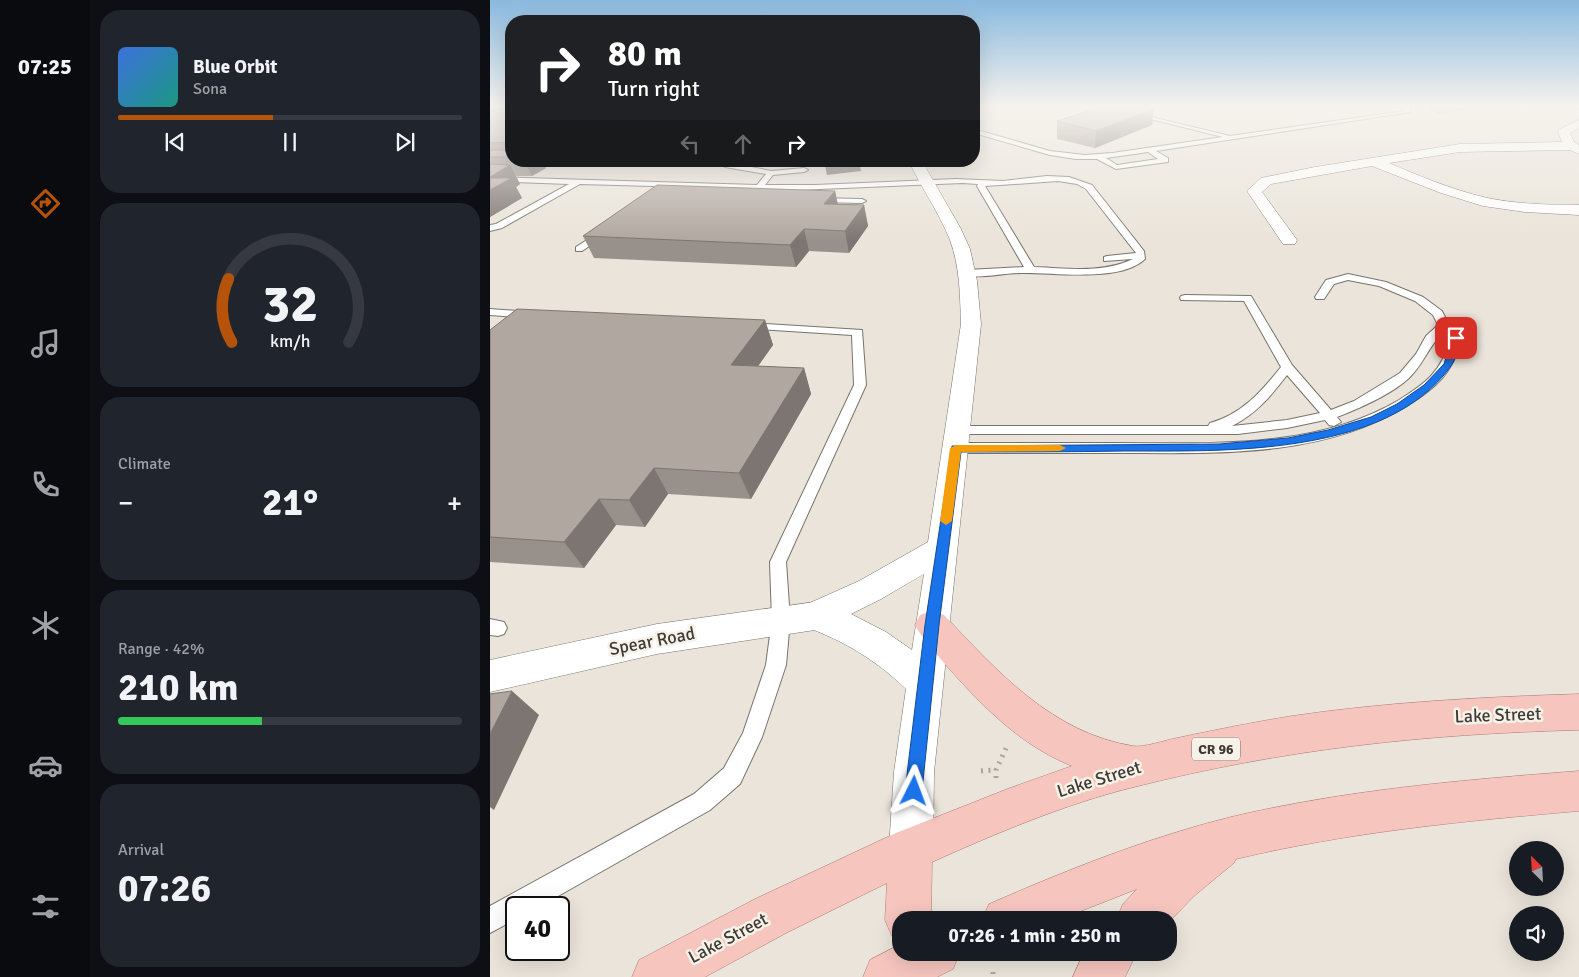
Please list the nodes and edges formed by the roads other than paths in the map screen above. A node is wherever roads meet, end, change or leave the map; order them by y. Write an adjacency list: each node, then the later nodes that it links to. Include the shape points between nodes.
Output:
1 (1045, 151): 5 (lane, via 1077,157)
2 (1145, 151): 5 (lane)
3 (1150, 151): 5 (lane, via 1165,160 1116,167)
4 (1444, 151): 6 (street)
5 (1098, 157)
6 (1372, 162): 22 (street, via 1473,199); 25 (street, via 1266,181 1254,191)
7 (568, 167): 13 (lane)
8 (739, 167): 11 (lane)
9 (918, 167): 15 (street)
10 (804, 170): 11 (lane)
11 (771, 173): 17 (lane)
12 (490, 179): 13 (lane)
13 (547, 180): 14 (lane)
14 (579, 181): 17 (lane); 23 (lane)
15 (924, 182): 16 (lane); 17 (lane, via 841,188); 32 (street, via 959,240)
16 (984, 182): 27 (lane, via 1052,179 1082,183 1089,187); 30 (lane, via 983,190)
17 (760, 187): 18 (lane); 19 (lane, via 760,191)
18 (706, 195)
19 (772, 197)
20 (807, 200): 21 (lane)
21 (862, 201)
22 (1579, 210)
23 (490, 228)
24 (608, 229): 26 (lane)
25 (1289, 240)
26 (579, 250)
27 (1141, 254): 28 (lane); 31 (lane, via 1140,259 1129,266 1103,271)
28 (1108, 259)
29 (1081, 263): 31 (lane)
30 (1030, 270): 31 (lane); 32 (lane)
31 (1047, 271)
32 (967, 273): 43 (street, via 972,324)
33 (1320, 297): 38 (lane, via 1330,282 1348,278 1382,284 1419,299 1438,313)
34 (1185, 298): 39 (lane, via 1247,298)
35 (490, 312): 36 (lane)
36 (540, 315)
37 (738, 325): 46 (lane, via 858,332 860,385 778,562)
38 (1444, 326): 40 (lane, via 1430,338 1404,376 1359,404); 42 (lane, via 1456,338 1448,364 1427,387 1392,411)
39 (1287, 367): 40 (lane); 41 (lane, via 1252,409 1223,424)
40 (1327, 416): 41 (lane, via 1238,430); 42 (lane)
41 (1199, 429): 43 (lane)
42 (1342, 430): 43 (lane, via 1288,441 1219,448)
43 (957, 439): 44 (street)
44 (942, 548): 45 (street, via 870,590); 47 (street)
45 (815, 616): 46 (street, Spear Road); 49 (street, via 841,624 882,646)
46 (781, 620): 48 (street, Spear Road, via 657,640); 58 (lane, via 776,665 752,737 732,776 702,802)
47 (932, 625): 49 (street); 51 (main road, via 1002,699 1047,733 1076,749)
48 (490, 676)
49 (925, 683): 54 (street, via 914,772)
50 (1579, 712): 51 (main road, Lake Street / CR 96, via 1376,722 1289,734)
51 (1136, 767): 54 (main road, Lake Street / CR 96, via 1060,791)
52 (1579, 791): 53 (main road, via 1378,811)
53 (1230, 839): 56 (main road, via 1097,881); 57 (main road, via 1178,880)
54 (912, 848): 55 (main road); 60 (main road, Lake Street, via 750,925)
55 (908, 911)
56 (1026, 911)
57 (1148, 911)
58 (490, 920)
59 (1107, 961): 61 (main road)
60 (656, 977)
61 (1097, 977)

